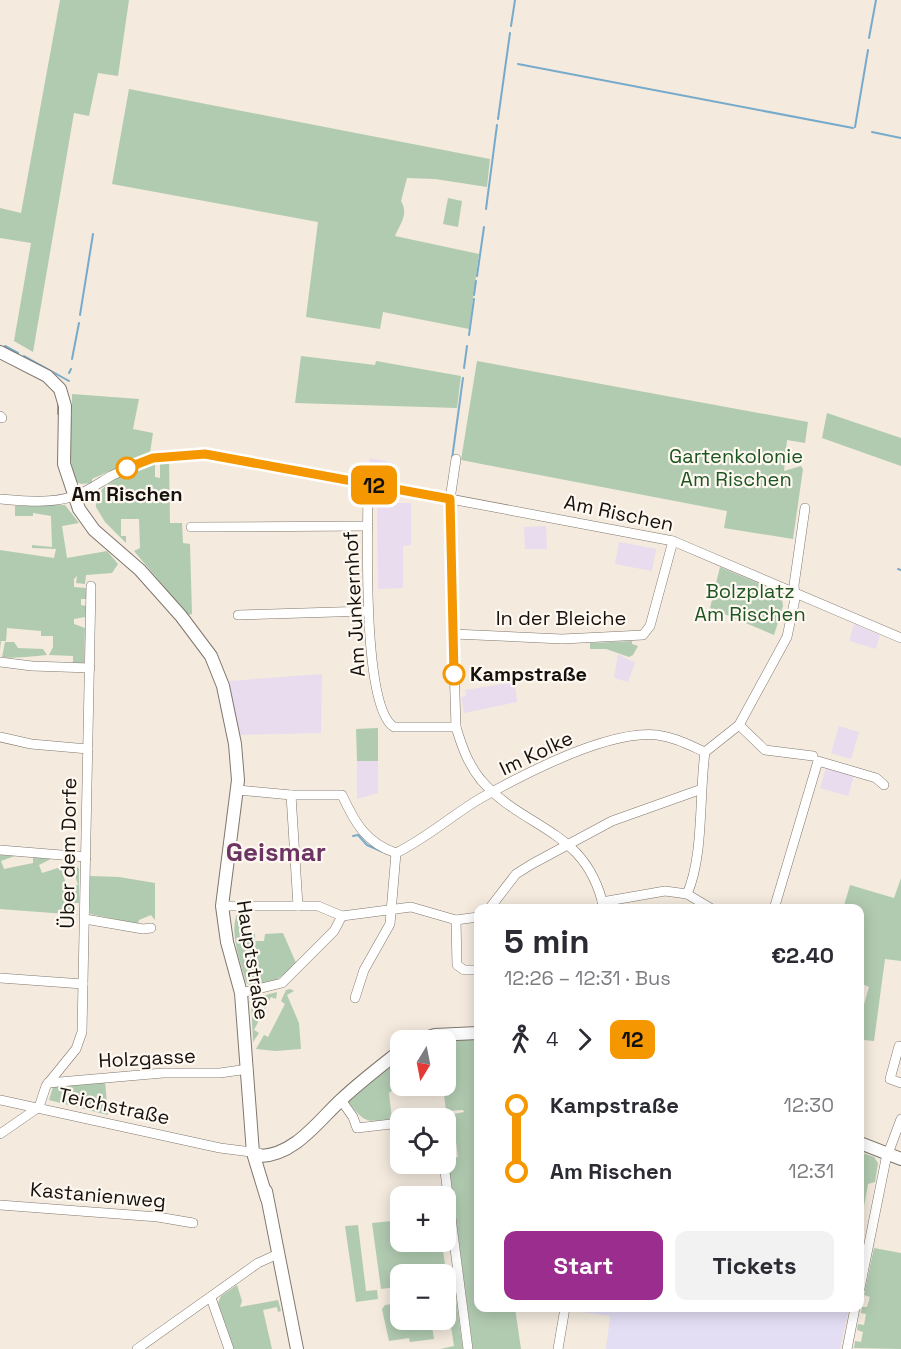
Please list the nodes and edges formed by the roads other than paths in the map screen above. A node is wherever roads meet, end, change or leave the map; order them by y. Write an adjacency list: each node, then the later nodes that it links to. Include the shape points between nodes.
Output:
1 (0, 352): 4 (main road, Hauptstraße, via 47,376 60,389 65,406 64,464)
2 (456, 459): 6 (street)
3 (368, 484): 4 (street, Am Rischen, via 223,456 182,454 135,464); 6 (street, Am Rischen); 8 (street, Am Junkernhof)
4 (74, 496): 5 (street, via 36,501); 26 (main road, Hauptstraße, via 94,530 158,588 216,666 235,744)
5 (0, 499)
6 (450, 499): 10 (street, Am Rischen); 15 (street)
7 (805, 508): 12 (street)
8 (368, 526): 9 (street); 13 (street, Am Junkernhof)
9 (191, 527)
10 (673, 541): 12 (street, Am Rischen); 15 (street, In der Bleiche, via 650,626 643,635 557,639)
11 (92, 586): 18 (street, Über dem Dorfe)
12 (794, 592): 16 (street, Am Rischen); 19 (street, via 787,637)
13 (368, 611): 14 (street); 20 (street, Am Junkernhof, via 377,691 388,724 405,728)
14 (238, 615)
15 (453, 634): 20 (street)
16 (901, 638)
17 (0, 662): 18 (street)
18 (90, 668): 22 (street, Über dem Dorfe)
19 (739, 725): 23 (street); 24 (street, via 761,748)
20 (456, 727): 28 (street, via 467,760)
21 (0, 736): 22 (street, via 31,744)
22 (88, 749): 33 (street, Über dem Dorfe)
23 (705, 752): 27 (street); 28 (street, Im Kolke, via 657,735 618,737 524,774)
24 (813, 756)
25 (884, 785): 39 (street, via 876,778 818,761)
26 (238, 790): 29 (street); 40 (main road, Hauptstraße)
27 (699, 790): 30 (street, via 612,821); 34 (street, via 696,868)
28 (494, 793): 30 (street); 32 (street, Im Kolke)
29 (291, 795): 32 (street, via 342,795 363,833 375,844); 41 (street)
30 (569, 846): 35 (street, via 520,871); 36 (street, via 585,862)
31 (0, 850): 33 (street)
32 (396, 853): 42 (street)
33 (86, 857): 45 (street, Über dem Dorfe)
34 (687, 894): 37 (street, via 665,891); 38 (street)
35 (493, 904)
36 (602, 904)
37 (611, 904)
38 (704, 904)
39 (775, 904)
40 (222, 906): 41 (street); 51 (main road, Hauptstraße)
41 (298, 906): 43 (street, via 318,906)
42 (392, 908): 43 (street); 46 (street, via 416,908); 52 (street, via 390,924 364,970)
43 (342, 916): 51 (street, via 334,931 282,984)
44 (474, 918): 46 (street)
45 (85, 919): 47 (street, via 143,929); 50 (street, Über dem Dorfe)
46 (456, 920): 48 (street, via 457,964 464,970)
47 (152, 927)
48 (474, 970)
49 (0, 978): 50 (street)
50 (83, 984): 58 (street, Über dem Dorfe, via 81,1040)
51 (241, 993): 57 (main road, Hauptstraße)
52 (355, 998)
53 (474, 1033): 54 (main road)
54 (456, 1034)
55 (899, 1046): 59 (street, via 890,1079)
56 (390, 1059): 61 (main road)
57 (248, 1069): 58 (street, Holzgasse); 67 (main road, Hauptstraße)
58 (48, 1083): 62 (street, Über dem Dorfe)
59 (901, 1083)
60 (0, 1100): 62 (street, Teichstraße)
61 (341, 1100): 64 (street, via 357,1128); 67 (main road, via 319,1124 277,1154)
62 (39, 1107): 65 (street); 67 (street, Teichstraße)
63 (901, 1119): 68 (street)
64 (390, 1124)
65 (0, 1134)
66 (864, 1145): 68 (main road)
67 (256, 1154): 73 (main road, Hauptstraße)
68 (888, 1154): 69 (main road); 74 (street)
69 (901, 1159)
70 (445, 1174): 81 (street)
71 (0, 1205): 72 (street, Kastanienweg)
72 (193, 1223)
73 (278, 1254): 75 (street, via 258,1263); 80 (main road, Hauptstraße)
74 (864, 1269)
75 (211, 1298): 78 (street); 79 (street)
76 (563, 1312): 82 (street)
77 (854, 1312): 83 (street)
78 (139, 1348)
79 (230, 1349)
80 (297, 1349)
81 (468, 1349)
82 (558, 1349)
83 (847, 1349)

